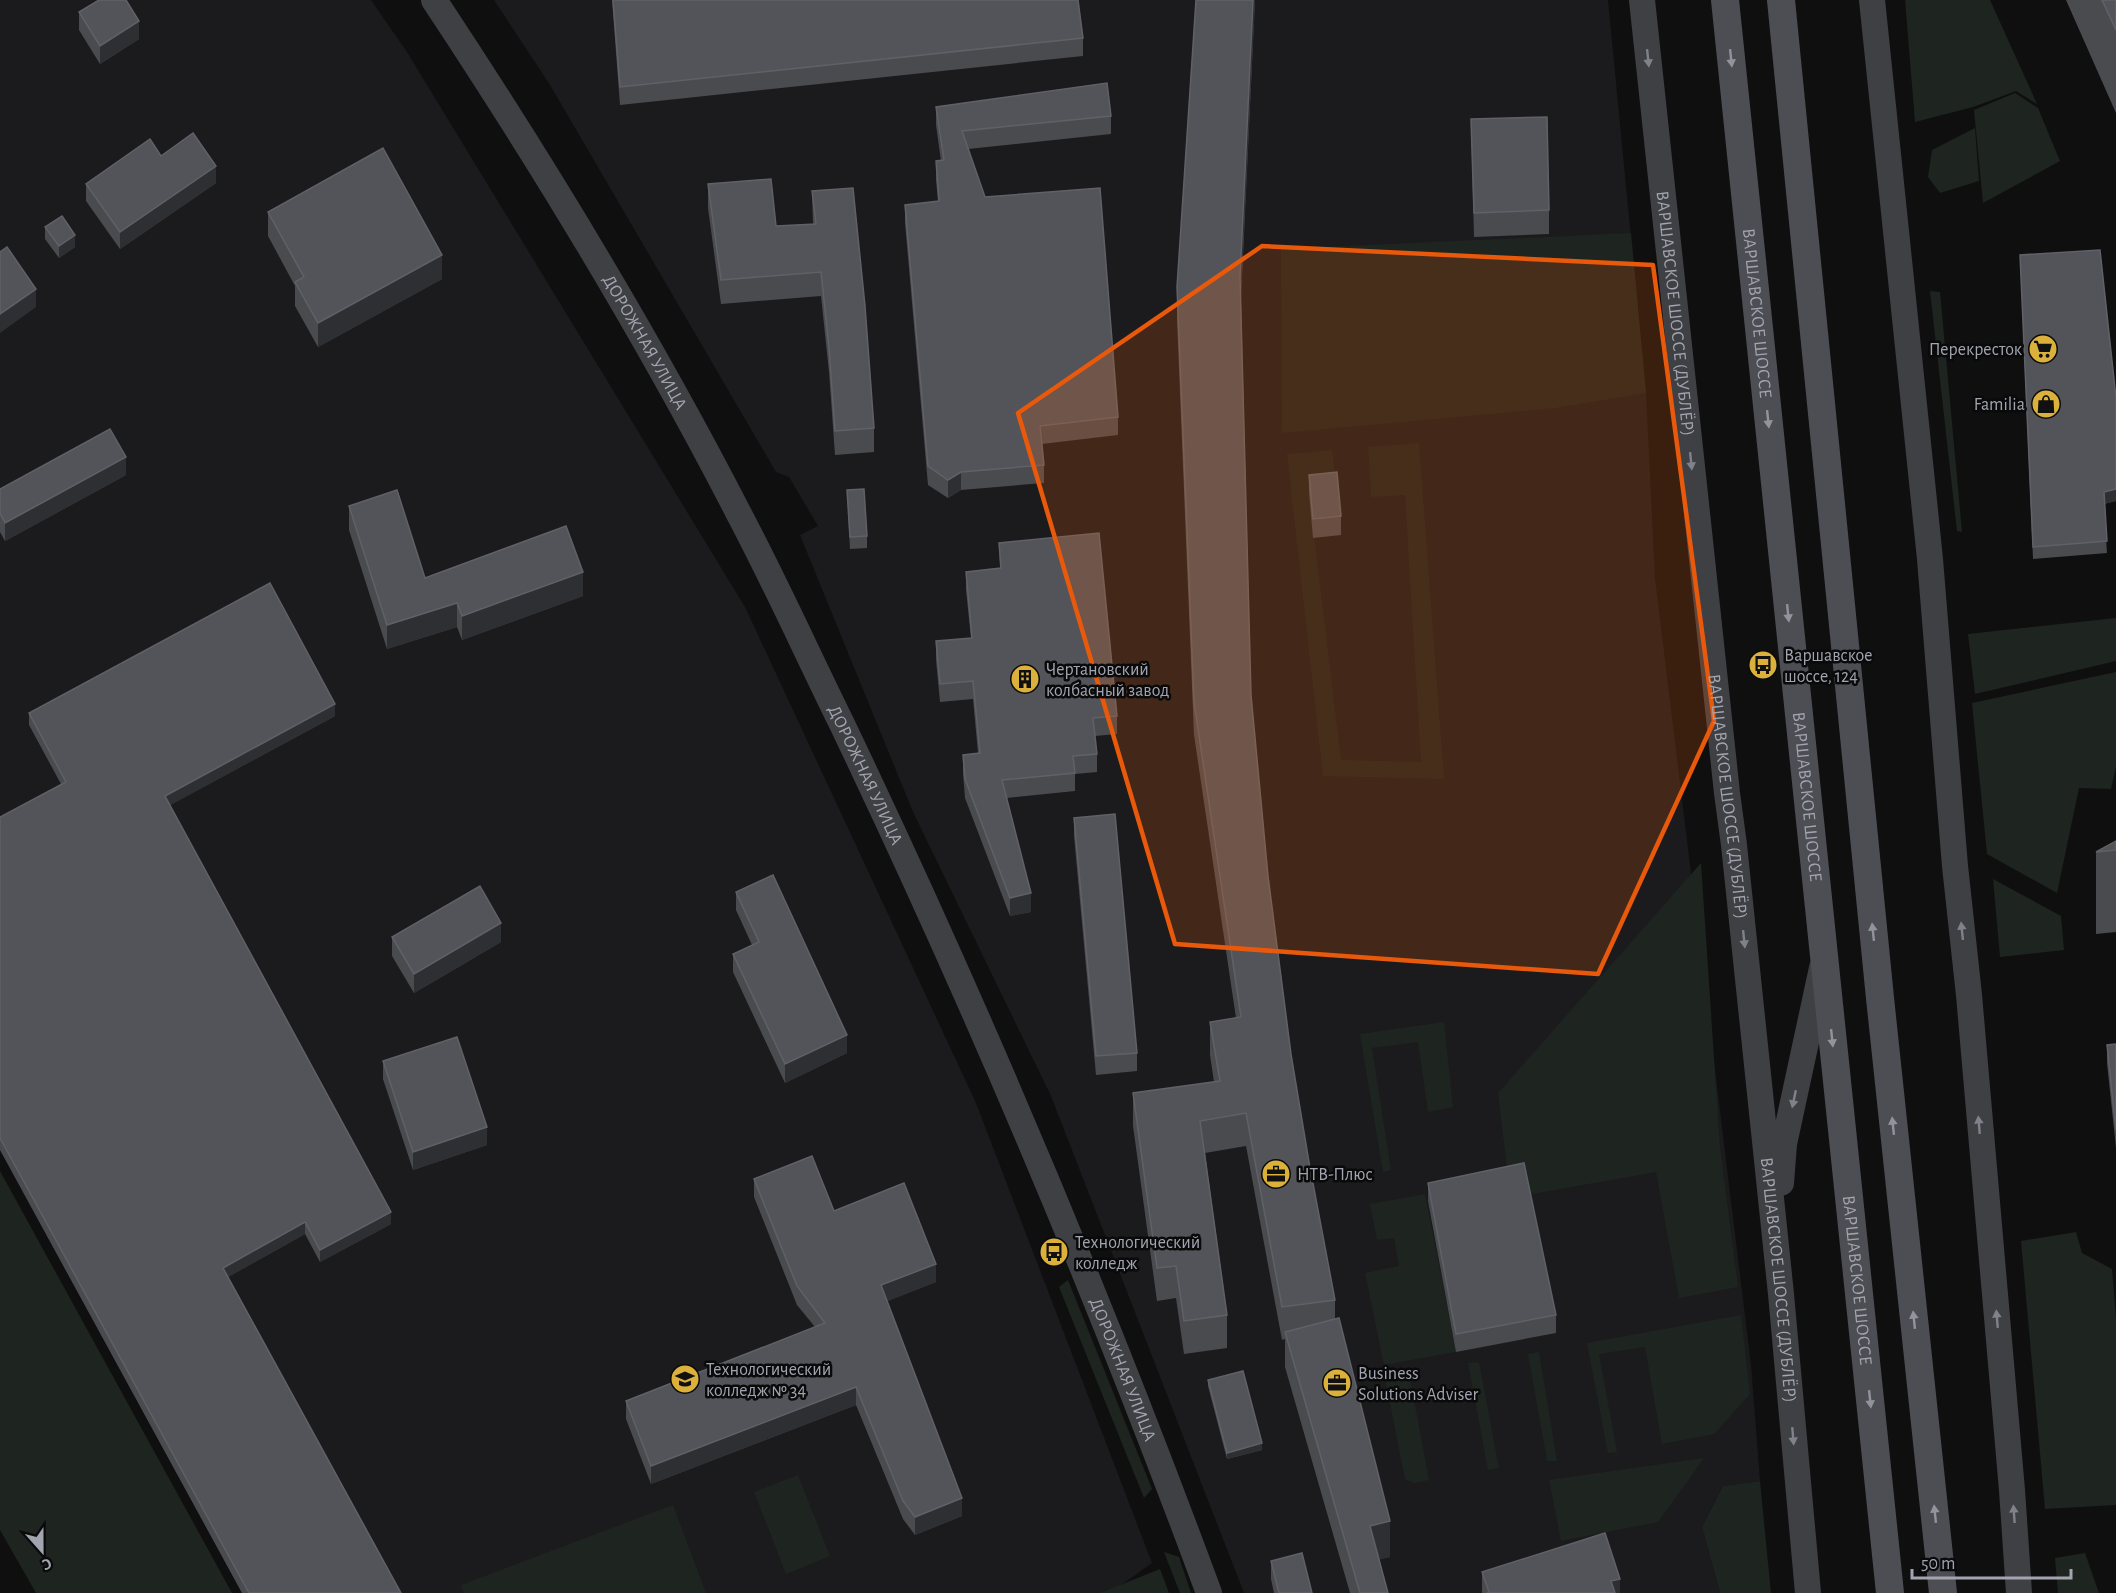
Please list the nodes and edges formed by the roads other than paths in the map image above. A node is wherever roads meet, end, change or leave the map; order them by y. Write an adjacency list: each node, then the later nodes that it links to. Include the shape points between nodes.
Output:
1 (434, 0): 8 (main road, ДОРОЖНАЯ УЛИЦА, via 644,339 773,580 899,843 990,1047 1086,1278)
2 (1641, 0): 7 (main road, ВАРШАВСКОЕ ШОССЕ (ДУБЛЁР), one-way to 7)
3 (1725, 0): 6 (main road, ВАРШАВСКОЕ ШОССЕ, one-way to 6)
4 (1781, 0): 11 (main road, one-way to 4)
5 (1872, 0): 12 (main road, one-way to 5, via 1930,559)
6 (1824, 959): 7 (main road, one-way to 7, via 1784,1144 1779,1198); 10 (main road, ВАРШАВСКОЕ ШОССЕ, one-way to 10)
7 (1781, 1294): 9 (main road, ВАРШАВСКОЕ ШОССЕ (ДУБЛЁР), one-way to 9)
8 (1209, 1593)
9 (1808, 1593)
10 (1890, 1593)
11 (1943, 1593)
12 (2019, 1593)

